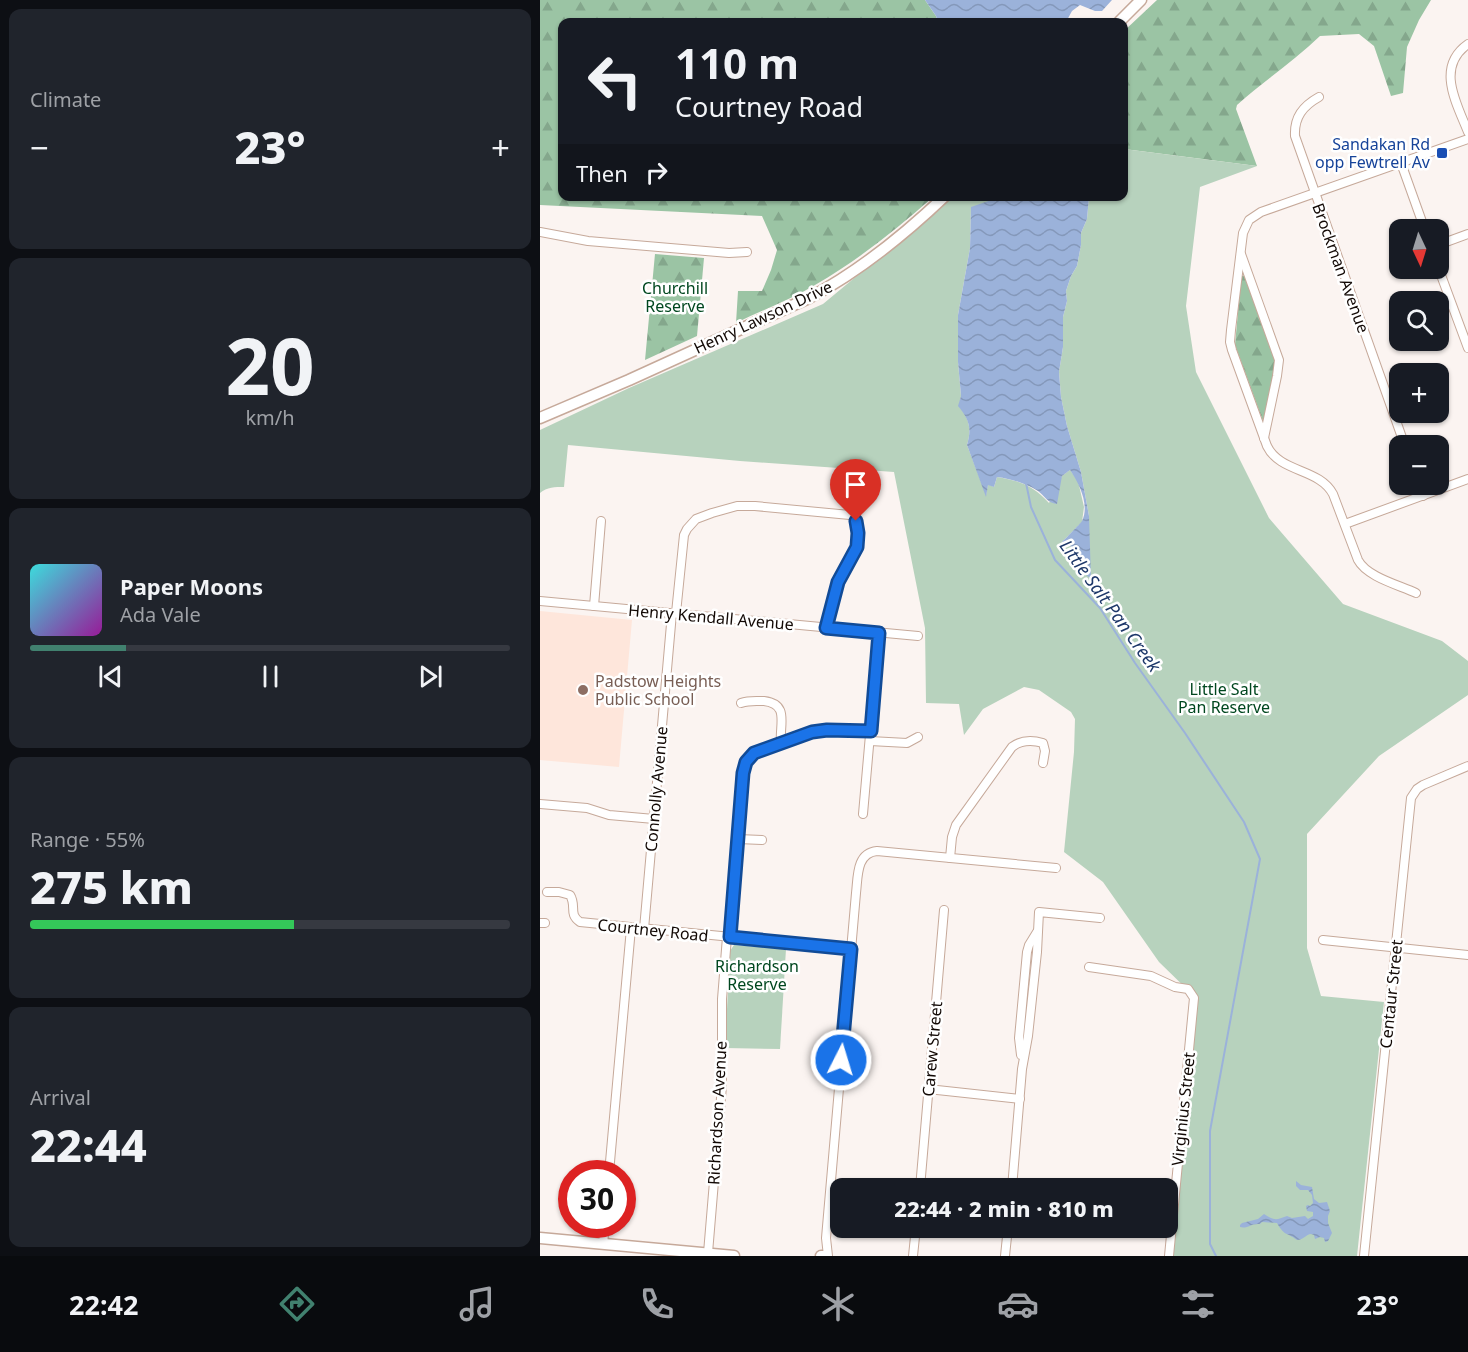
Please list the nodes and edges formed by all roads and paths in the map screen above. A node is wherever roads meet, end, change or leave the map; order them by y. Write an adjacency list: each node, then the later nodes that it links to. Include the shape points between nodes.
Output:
1 (1141, 0): 2 (main road)
2 (1123, 18)
3 (1468, 44): 5 (street, via 1454,60 1450,79)
4 (1319, 97): 8 (street, Brockman Avenue, via 1305,106 1294,132)
5 (1468, 132)
6 (1468, 139): 7 (street)
7 (1401, 163): 8 (street); 10 (street)
8 (1314, 194): 15 (street, via 1254,216 1246,226); 21 (street, Brockman Avenue)
9 (940, 201): 18 (main road, Henry Lawson Drive, via 880,253 828,288)
10 (1421, 219)
11 (540, 232): 14 (street, via 588,241)
12 (1468, 234): 13 (street)
13 (1449, 241)
14 (747, 252)
15 (1240, 253): 22 (street, via 1230,342); 22 (street, via 1279,360)
16 (1442, 279): 17 (street)
17 (1468, 348)
18 (629, 380): 19 (main road, Henry Lawson Drive); 20 (main road, Henry Lawson Drive)
19 (540, 418)
20 (540, 423)
21 (1401, 435)
22 (1264, 438): 26 (street, via 1277,459 1328,486)
23 (1468, 479): 24 (street)
24 (1423, 496): 26 (street)
25 (601, 521): 29 (street)
26 (1345, 524): 27 (street, via 1364,568)
27 (1416, 593)
28 (540, 601): 29 (street, Henry Kendall Avenue)
29 (594, 606): 30 (street, Henry Kendall Avenue)
30 (674, 613): 31 (street, Henry Kendall Avenue); 31 (street, Connolly Avenue, via 684,535 696,519 742,506 850,515 856,521 858,543 838,582); 43 (street, Connolly Avenue)
31 (826, 628): 32 (street, Henry Kendall Avenue)
32 (879, 633): 33 (street, Henry Kendall Avenue); 35 (street)
33 (918, 636)
34 (741, 704): 38 (street, via 752,700 778,706)
35 (871, 731): 37 (street); 38 (street, Richardson Avenue, via 822,730)
36 (918, 737): 37 (street, via 907,743)
37 (870, 741): 42 (street)
38 (781, 743): 44 (street, Richardson Avenue, via 754,753 746,762)
39 (1043, 764): 46 (street, via 1046,751 1042,743 1025,741 1012,747 960,818 952,837)
40 (1468, 766): 55 (street, Centaur Street, via 1423,785 1411,798)
41 (540, 804): 43 (street)
42 (863, 814)
43 (654, 819): 52 (street, Connolly Avenue)
44 (738, 839): 45 (street); 53 (street, Richardson Avenue)
45 (762, 840)
46 (950, 858): 47 (street); 56 (street, via 867,854 859,866)
47 (1056, 868)
48 (547, 892): 51 (street, Courtney Road, via 570,896 574,917 580,922)
49 (944, 910): 59 (street, Carew Street)
50 (1100, 918): 60 (street, via 1039,912)
51 (631, 928): 52 (street, Courtney Road); 61 (street)
52 (644, 929): 53 (street, Courtney Road)
53 (728, 937): 56 (street, Courtney Road); 69 (street, Richardson Avenue, via 722,999 722,1086)
54 (1323, 940): 55 (street)
55 (1395, 947): 57 (street); 75 (street, Centaur Street)
56 (851, 949): 71 (street)
57 (1468, 955)
58 (1089, 967): 74 (street, Virginius Street, via 1147,975 1188,989 1194,998)
59 (928, 1089): 60 (street); 62 (street, Carew Street)
60 (1020, 1099): 63 (street)
61 (610, 1160)
62 (921, 1178)
63 (1012, 1178)
64 (540, 1238): 68 (main road)
65 (604, 1238): 68 (street)
66 (915, 1238): 72 (street)
67 (1007, 1238): 73 (street)
68 (603, 1244): 69 (main road)
69 (708, 1253): 70 (main road)
70 (734, 1256)
71 (823, 1256)
72 (913, 1256)
73 (1005, 1256)
74 (1169, 1256)
75 (1364, 1256)

